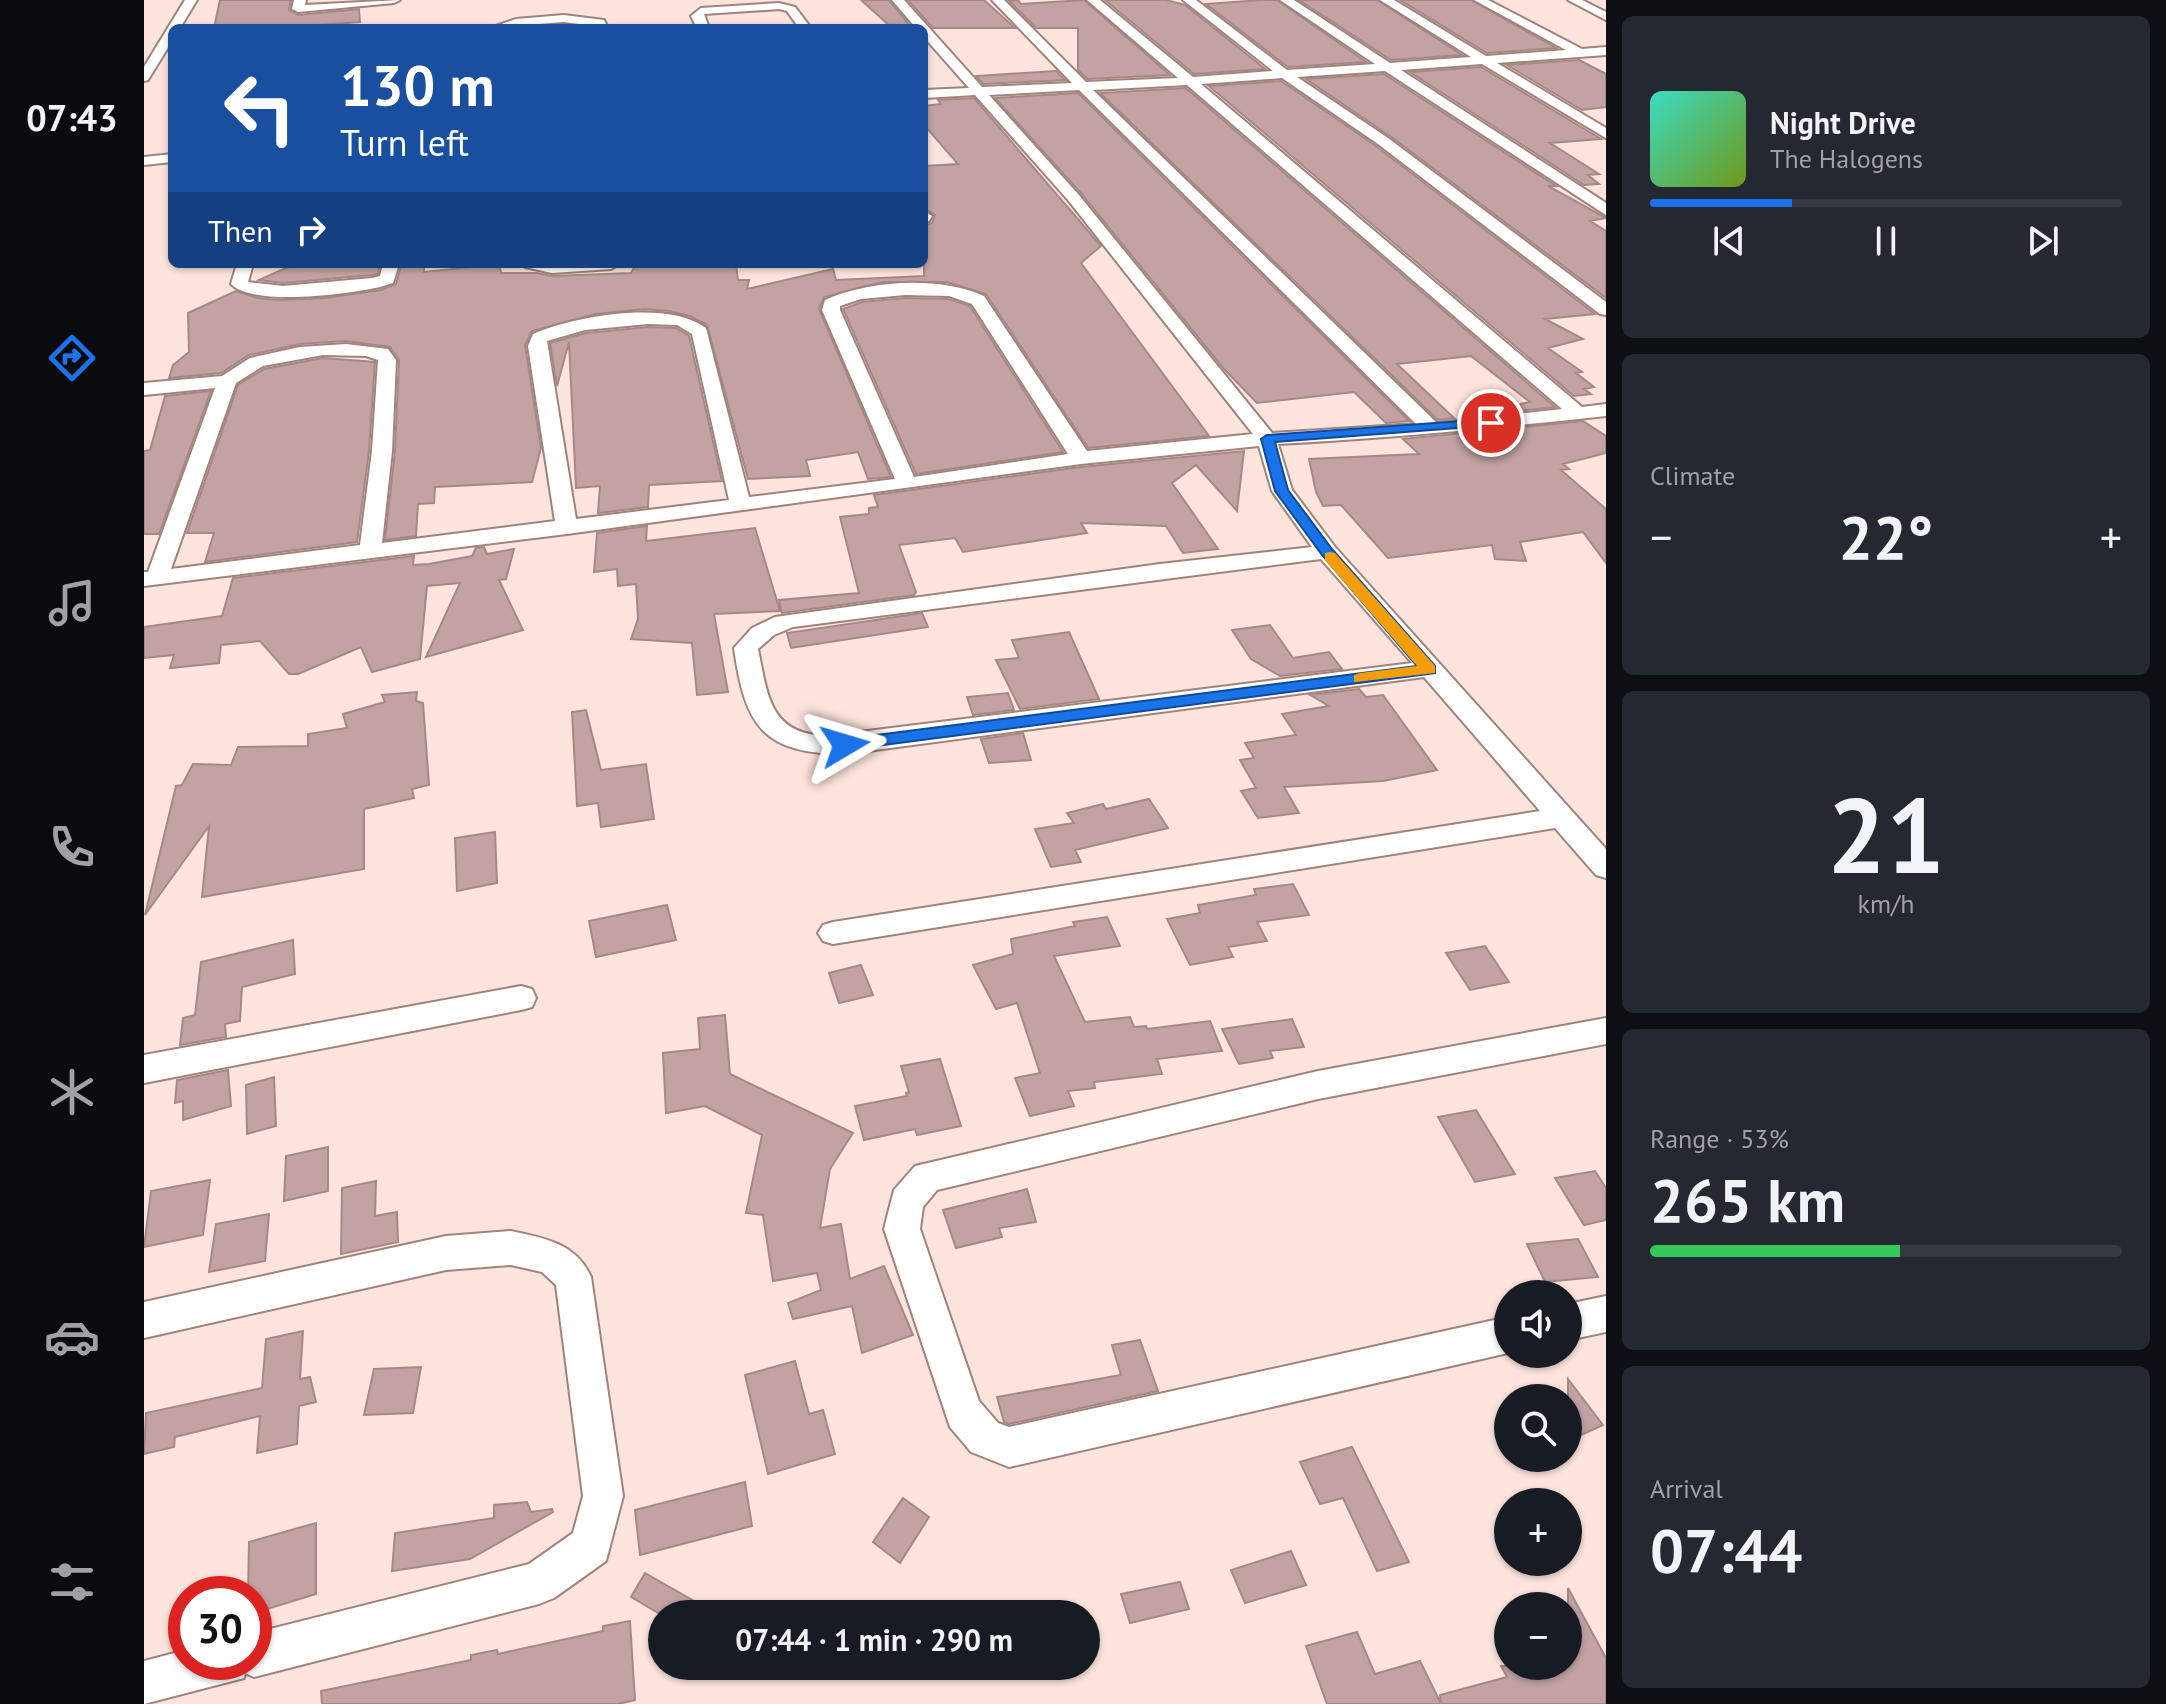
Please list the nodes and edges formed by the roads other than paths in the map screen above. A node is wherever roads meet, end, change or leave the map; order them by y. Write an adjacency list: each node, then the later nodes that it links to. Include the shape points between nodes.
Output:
1 (191, 0): 13 (street)
2 (300, 0): 3 (street, via 298,9)
3 (394, 0)
4 (898, 0): 18 (street)
5 (998, 0): 29 (street)
6 (1093, 0): 28 (street)
7 (1189, 0): 26 (street)
8 (1286, 0): 24 (street)
9 (1386, 0): 23 (street)
10 (1480, 0): 22 (street)
11 (1574, 0): 12 (street)
12 (1606, 17)
13 (177, 24)
14 (507, 24): 15 (street, via 585,19)
15 (601, 24)
16 (701, 24): 17 (street, via 701,11 767,6 791,9)
17 (802, 24)
18 (919, 24)
19 (928, 35): 30 (street)
20 (168, 38): 27 (street)
21 (1606, 51): 22 (street)
22 (1581, 53): 23 (street); 25 (street)
23 (1479, 59): 24 (street); 32 (street)
24 (1387, 65): 26 (street); 35 (street)
25 (1606, 67)
26 (1283, 73): 28 (street); 38 (street, via 1383,141)
27 (144, 77)
28 (1190, 81): 29 (street); 42 (street)
29 (1083, 87): 30 (street); 43 (street)
30 (976, 91): 31 (street); 44 (street, via 1073,197)
31 (928, 94)
32 (1606, 134)
33 (168, 158): 34 (street)
34 (144, 161)
35 (1606, 210)
36 (244, 268): 37 (street, via 239,284 266,291 374,283 387,279)
37 (390, 268)
38 (1606, 310)
39 (227, 381): 40 (street); 50 (street, via 245,365 277,356 350,349 382,353 388,368); 51 (street)
40 (144, 389)
41 (1606, 410): 42 (street)
42 (1579, 414): 43 (street)
43 (1432, 429): 44 (street)
44 (1267, 439): 45 (street); 49 (street, via 1282,491)
45 (1081, 458): 46 (street); 46 (street, via 971,294 930,289 836,300 831,310)
46 (907, 484): 47 (street)
47 (740, 504): 48 (street); 48 (street, via 700,332 664,318 579,326 547,332 537,346)
48 (567, 528): 50 (street)
49 (1327, 552): 52 (street); 52 (street, via 790,620 756,636 746,648 748,662 771,729 792,742 816,746)
50 (370, 553): 51 (street)
51 (150, 578)
52 (1429, 669): 53 (street)
53 (1563, 817): 54 (street); 55 (street)
54 (1606, 868)
55 (833, 933)
56 (521, 998): 58 (street)
57 (1606, 1031): 62 (street, via 1318,1085 927,1177 906,1201 902,1229 964,1413 985,1438 1009,1447)
58 (144, 1069)
59 (1606, 1314): 60 (street)
60 (1582, 1319)
61 (144, 1320): 63 (street, via 446,1253 511,1248 552,1257 573,1277 603,1496 591,1546 539,1583)
62 (1494, 1338)
63 (272, 1650)
64 (168, 1677): 65 (street)
65 (144, 1683)

